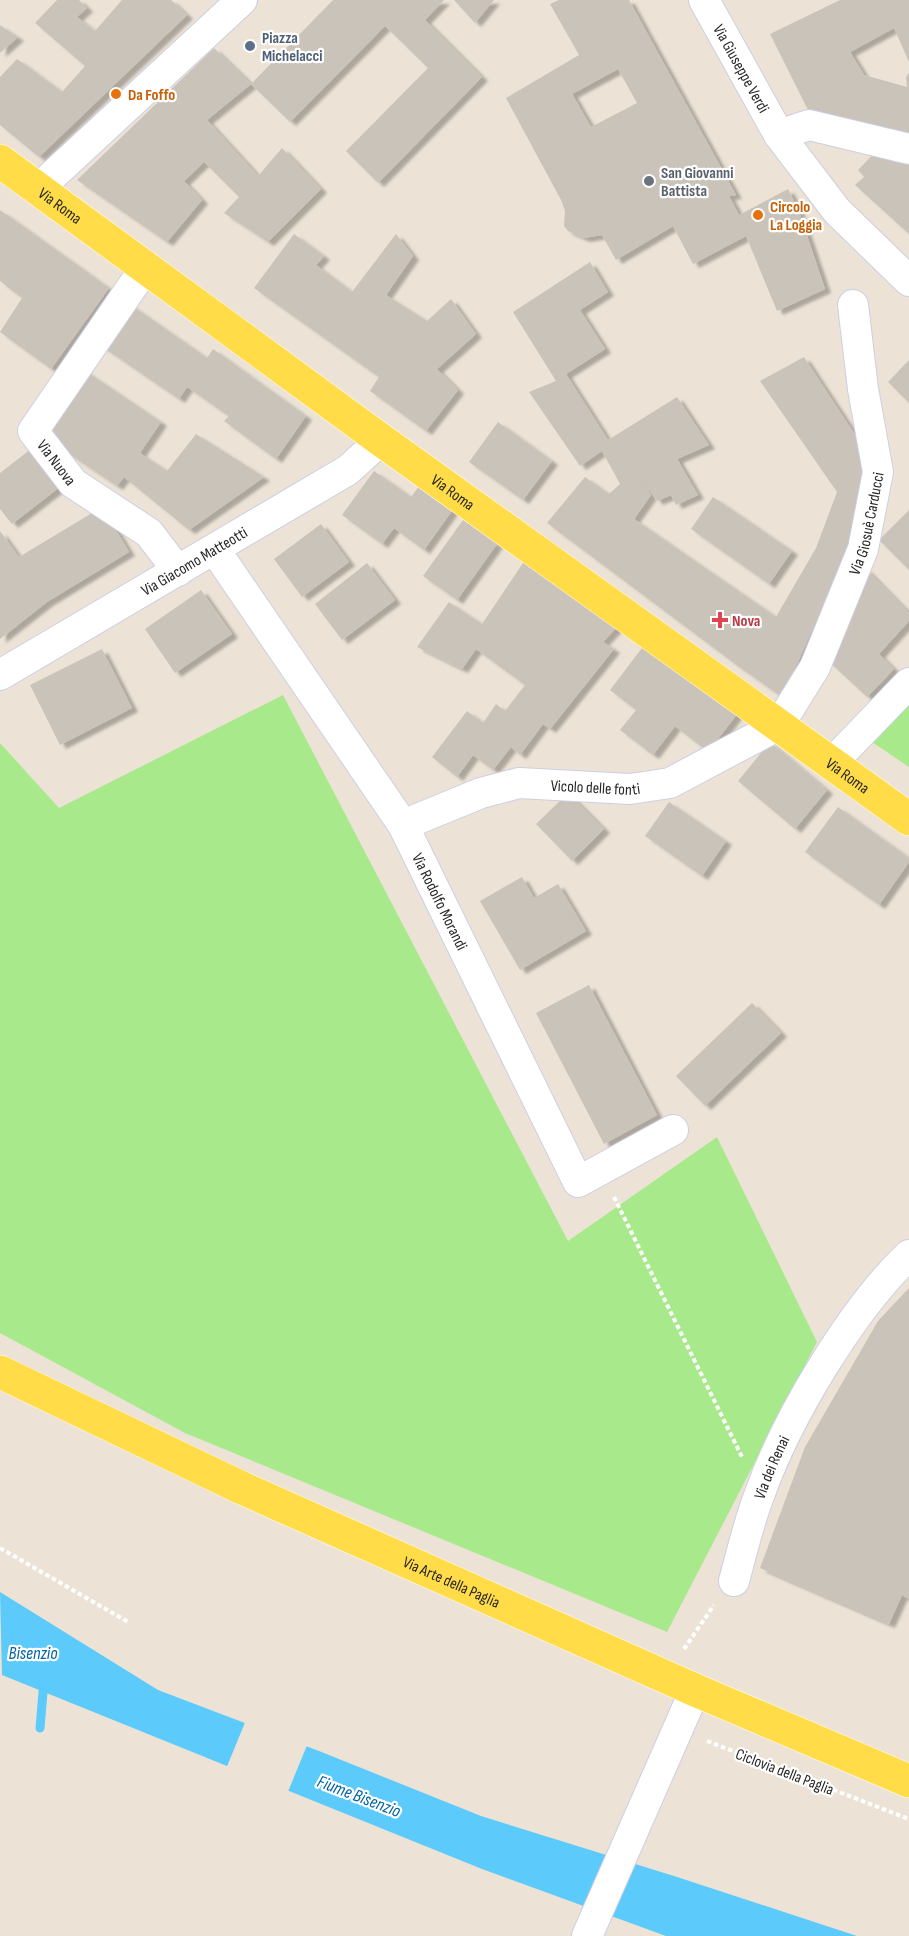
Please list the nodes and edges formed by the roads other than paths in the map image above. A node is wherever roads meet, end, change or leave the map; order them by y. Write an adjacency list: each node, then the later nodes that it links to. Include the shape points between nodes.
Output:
1 (242, 0): 6 (street)
2 (704, 0): 3 (street, Via Giuseppe Verdi)
3 (779, 135): 4 (street, via 809,125); 8 (street, Via Giuseppe Verdi, via 844,218)
4 (909, 149)
5 (0, 161): 6 (main road, Via Roma)
6 (38, 189): 7 (main road, Via Roma)
7 (145, 268): 10 (main road, Via Roma); 12 (street, Via Nuova, via 33,431 73,483 149,533)
8 (909, 281)
9 (853, 305): 15 (street, Via Giosuè Carducci, via 862,389 878,472 863,549 815,667)
10 (381, 440): 11 (street, Via Giacomo Matteotti, via 348,470); 15 (main road, Via Roma)
11 (215, 550): 12 (street, Via Giacomo Matteotti); 18 (street, Via Rodolfo Morandi)
12 (178, 571): 13 (street, Via Giacomo Matteotti)
13 (0, 675)
14 (909, 683): 16 (street)
15 (779, 725): 16 (main road, Via Roma); 18 (street, Vicolo delle fonti, via 670,783 630,789 519,783 481,792)
16 (832, 763): 17 (main road, Via Roma)
17 (909, 819)
18 (403, 825): 19 (street, Via Rodolfo Morandi, via 578,1182)
19 (673, 1130)
20 (909, 1255): 22 (street, Via dei Renai, via 882,1280 802,1403 760,1492)
21 (0, 1372): 23 (main road, Via Arte della Paglia, via 242,1488)
22 (734, 1581)
23 (695, 1690): 24 (main road, Via Arte della Paglia); 25 (street)
24 (909, 1781)
25 (587, 1936)

